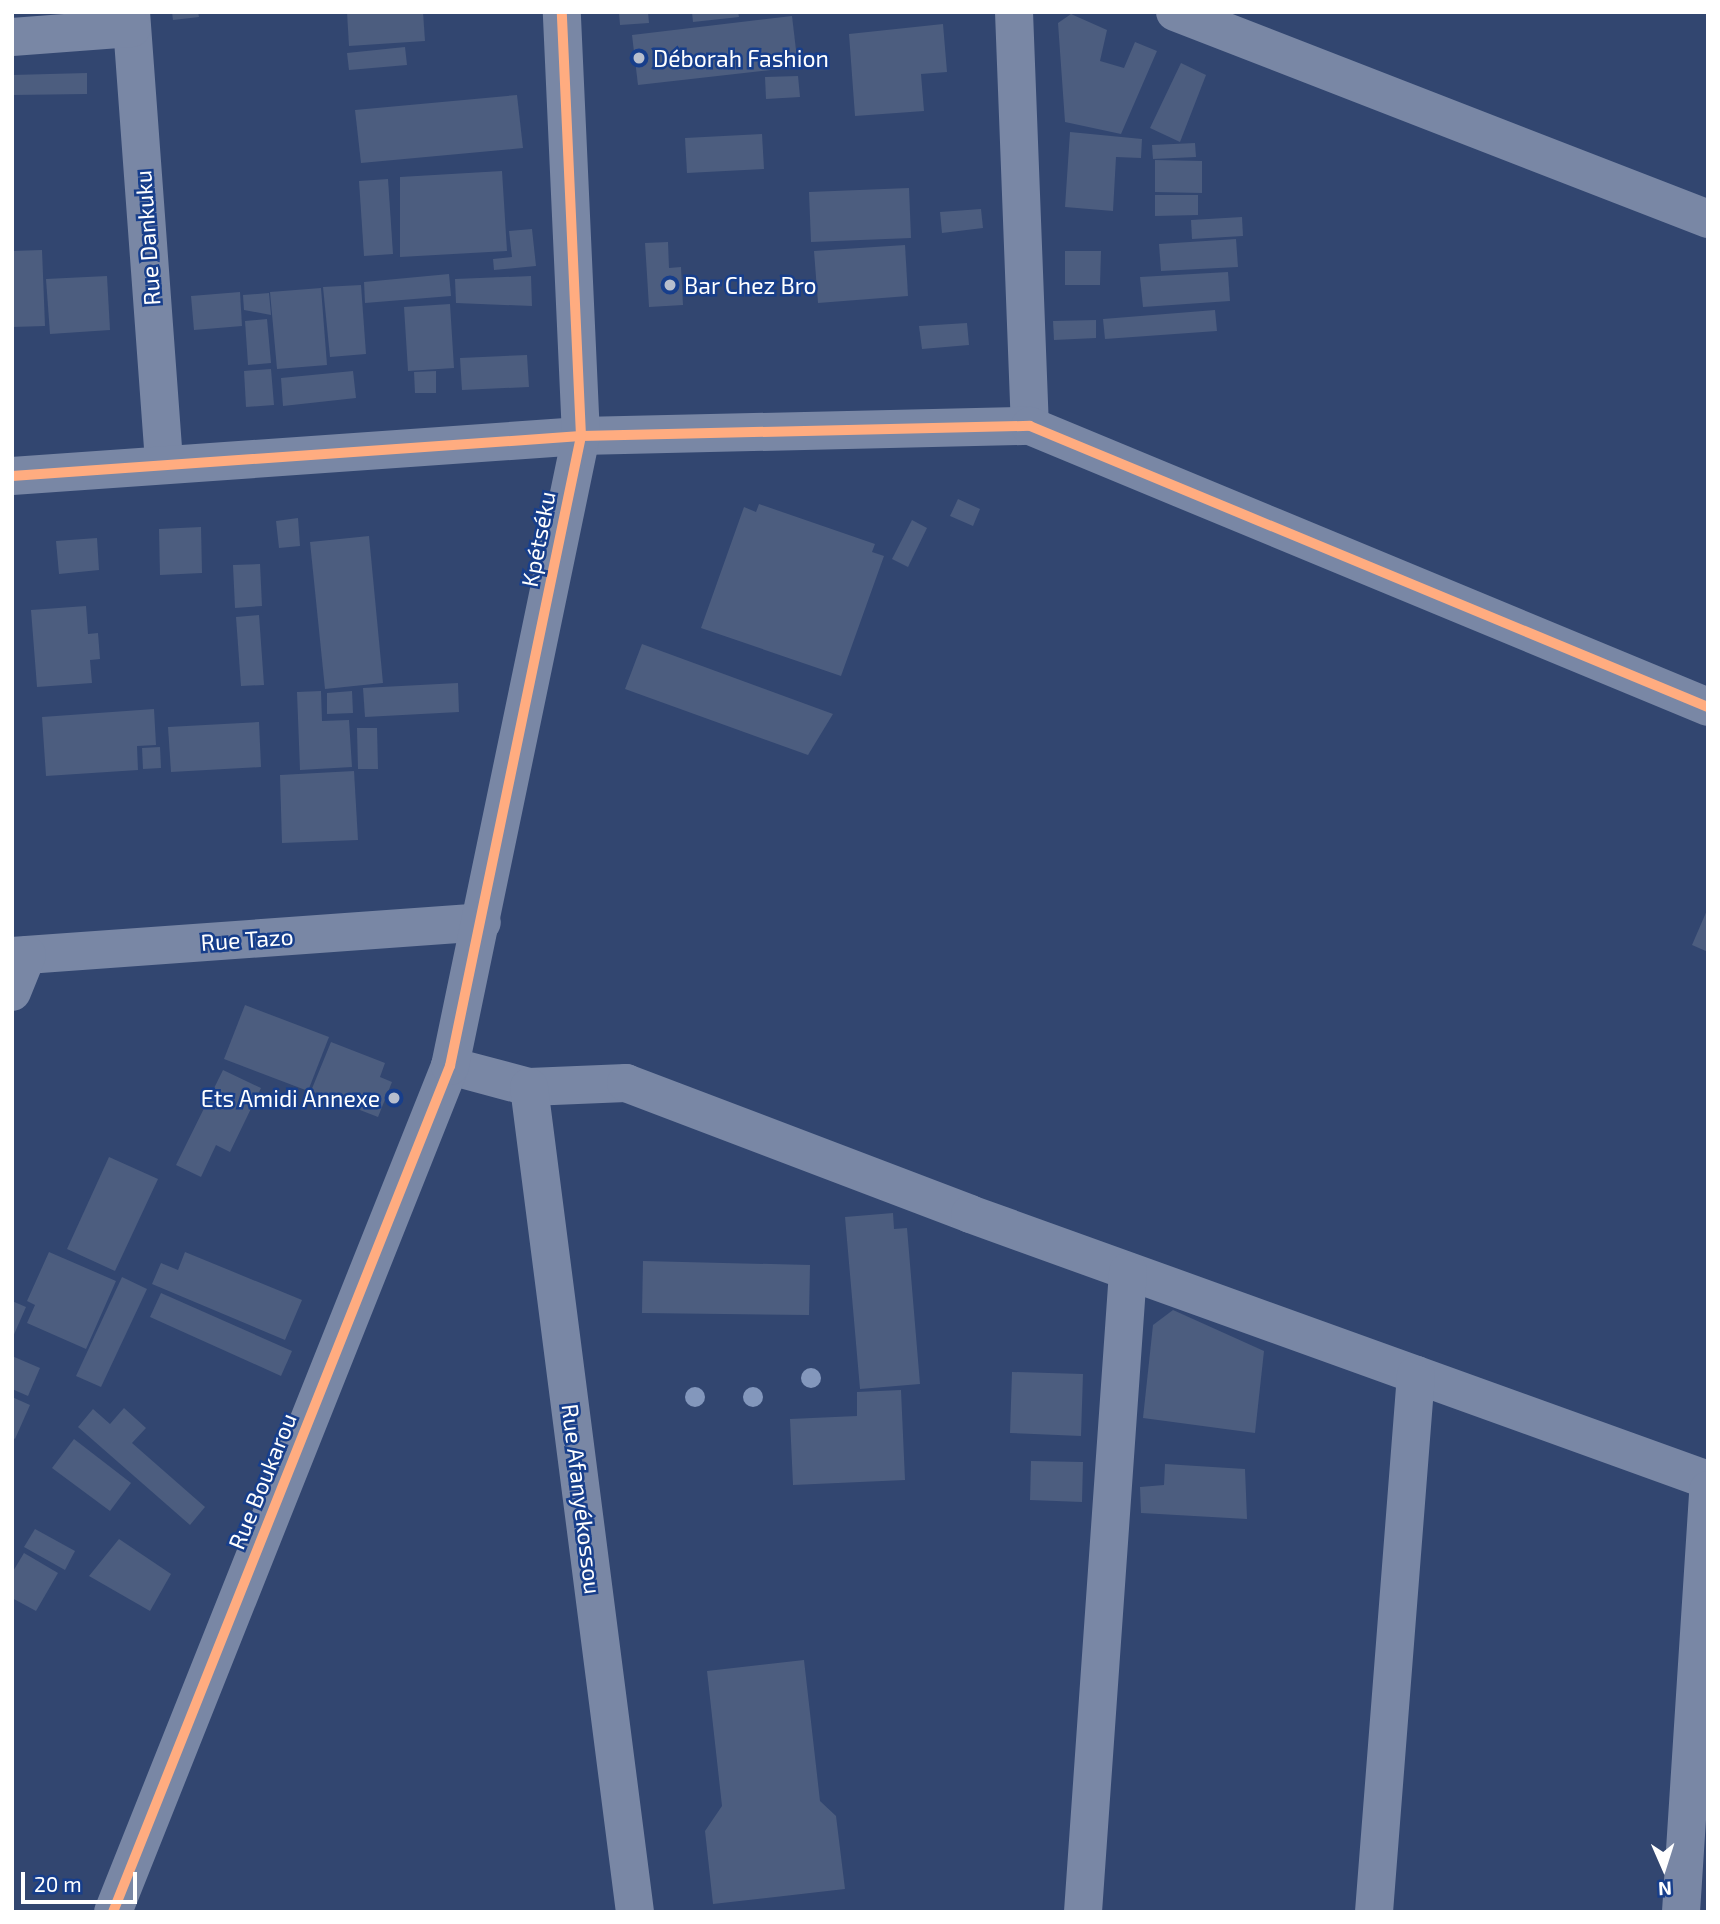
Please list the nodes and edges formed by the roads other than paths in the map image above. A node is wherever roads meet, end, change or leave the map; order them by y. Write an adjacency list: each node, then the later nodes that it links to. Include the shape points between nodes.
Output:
1 (562, 12): 8 (street, Kpétséku)
2 (1014, 12): 7 (street)
3 (1175, 12): 6 (street)
4 (131, 20): 5 (street); 9 (street, Rue Dankuku)
5 (12, 37)
6 (1708, 219)
7 (1030, 426): 8 (street); 11 (street)
8 (581, 436): 9 (street); 12 (street, Kpétséku)
9 (163, 464): 10 (street)
10 (12, 475)
11 (1708, 707)
12 (482, 922): 13 (street, Rue Tazo); 15 (street, Kpétséku)
13 (20, 956): 14 (street)
14 (12, 992)
15 (450, 1066): 16 (street); 22 (street, Rue Boukarou)
16 (529, 1087): 17 (street, via 626,1083); 23 (street, Rue Afanyékossou)
17 (1128, 1272): 18 (street); 24 (street)
18 (1416, 1376): 19 (street); 25 (street)
19 (1708, 1480)
20 (1708, 1490): 21 (street)
21 (1698, 1816): 26 (street)
22 (113, 1912)
23 (635, 1912)
24 (1083, 1912)
25 (1374, 1912)
26 (1681, 1912)

